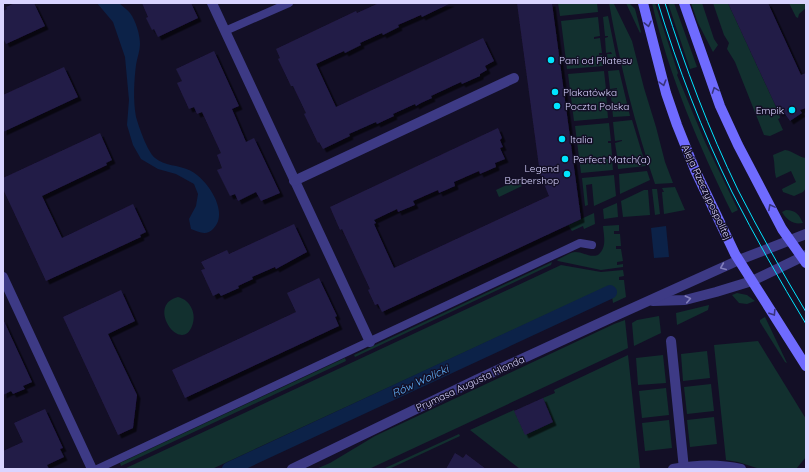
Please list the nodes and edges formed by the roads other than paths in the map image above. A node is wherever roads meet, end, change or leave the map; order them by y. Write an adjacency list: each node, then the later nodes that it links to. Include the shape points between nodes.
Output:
1 (212, 3): 5 (street)
2 (289, 3): 5 (lane)
3 (684, 3): 9 (street, one-way to 3, via 733,134 714,90)
4 (642, 4): 12 (street, Aleja Rzeczypospolitej, one-way to 12, via 677,125 695,170)
5 (225, 31): 7 (street)
6 (514, 78): 7 (street)
7 (294, 181): 17 (street)
8 (806, 234): 9 (street, Prymasa Augusta Hlonda)
9 (790, 241): 11 (street); 12 (street, Prymasa Augusta Hlonda)
10 (592, 245): 17 (lane, via 580,243)
11 (805, 258): 14 (street, Prymasa Augusta Hlonda)
12 (739, 260): 14 (street, Aleja Rzeczypospolitej); 15 (street, Prymasa Augusta Hlonda, one-way to 15)
13 (3, 277): 20 (street)
14 (752, 280): 15 (street, Prymasa Augusta Hlonda, one-way to 14, via 685,300); 18 (street, Aleja Rzeczypospolitej, one-way to 18)
15 (649, 301): 22 (street, Prymasa Augusta Hlonda, via 476,380)
16 (671, 341): 19 (street)
17 (370, 342): 21 (lane)
18 (806, 366)
19 (684, 468): 23 (street); 24 (street, via 726,465)
20 (92, 469)
21 (97, 469)
22 (292, 469)
23 (673, 469)
24 (741, 469)

